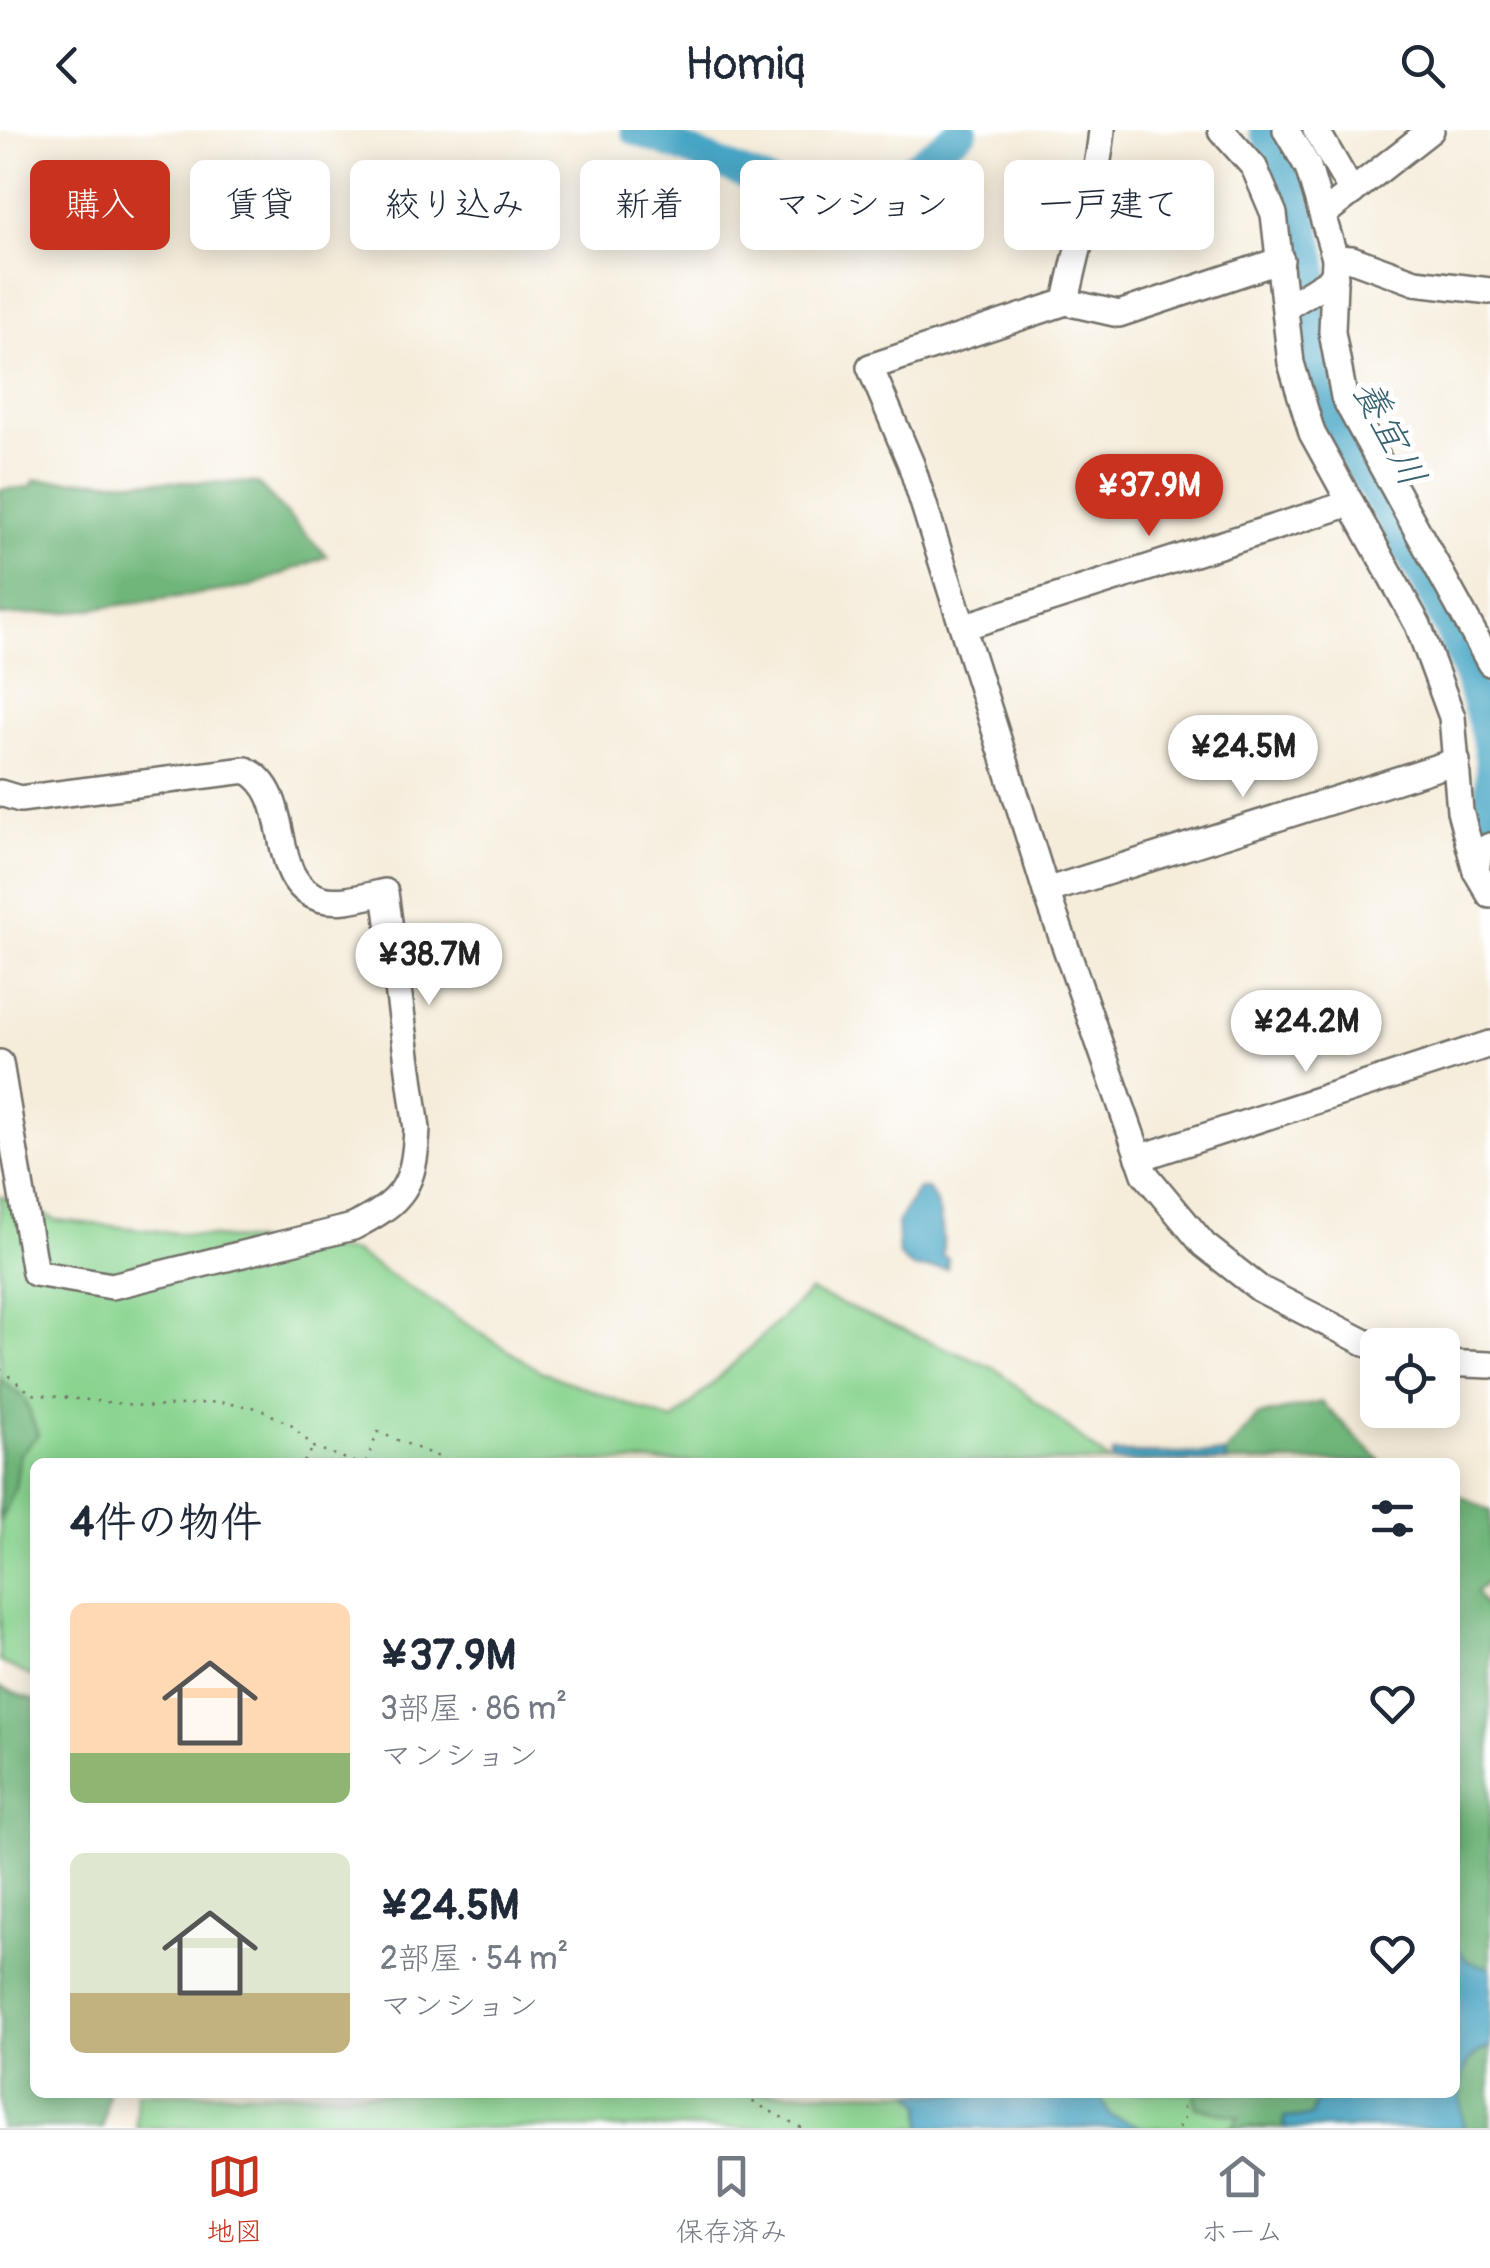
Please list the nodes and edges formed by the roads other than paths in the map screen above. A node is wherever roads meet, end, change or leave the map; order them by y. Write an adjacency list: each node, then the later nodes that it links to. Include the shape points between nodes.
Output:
1 (1102, 130): 11 (street)
2 (1220, 130): 8 (street, via 1254,167 1274,214)
3 (1286, 130): 7 (street)
4 (1316, 130): 6 (street)
5 (1431, 130): 6 (street)
6 (1352, 192): 7 (street)
7 (1325, 213): 9 (street)
8 (1281, 260): 11 (street, via 1118,314); 12 (street)
9 (1333, 273): 10 (street, via 1352,259 1415,282); 12 (street); 15 (street, via 1332,332 1344,397)
10 (1490, 290)
11 (1066, 302): 14 (street, via 870,366 911,464)
12 (1286, 307): 13 (street, via 1299,395)
13 (1351, 503): 14 (street); 16 (street, via 1418,625 1452,717)
14 (963, 627): 19 (street)
15 (1490, 663)
16 (1457, 761): 18 (street, via 1460,811); 19 (street)
17 (0, 793): 22 (street, via 20,799 246,770 260,777 277,806 287,861 308,892 340,900 385,892 417,1129 409,1185 388,1209 353,1227 112,1286 35,1272)
18 (1481, 856): 20 (street)
19 (1046, 892): 23 (street)
20 (1490, 895)
21 (1490, 1044): 23 (street)
22 (0, 1063)
23 (1139, 1158): 24 (street, via 1204,1245 1260,1289)
24 (1360, 1340)
25 (1460, 1364): 26 (street)
26 (1490, 1365)

